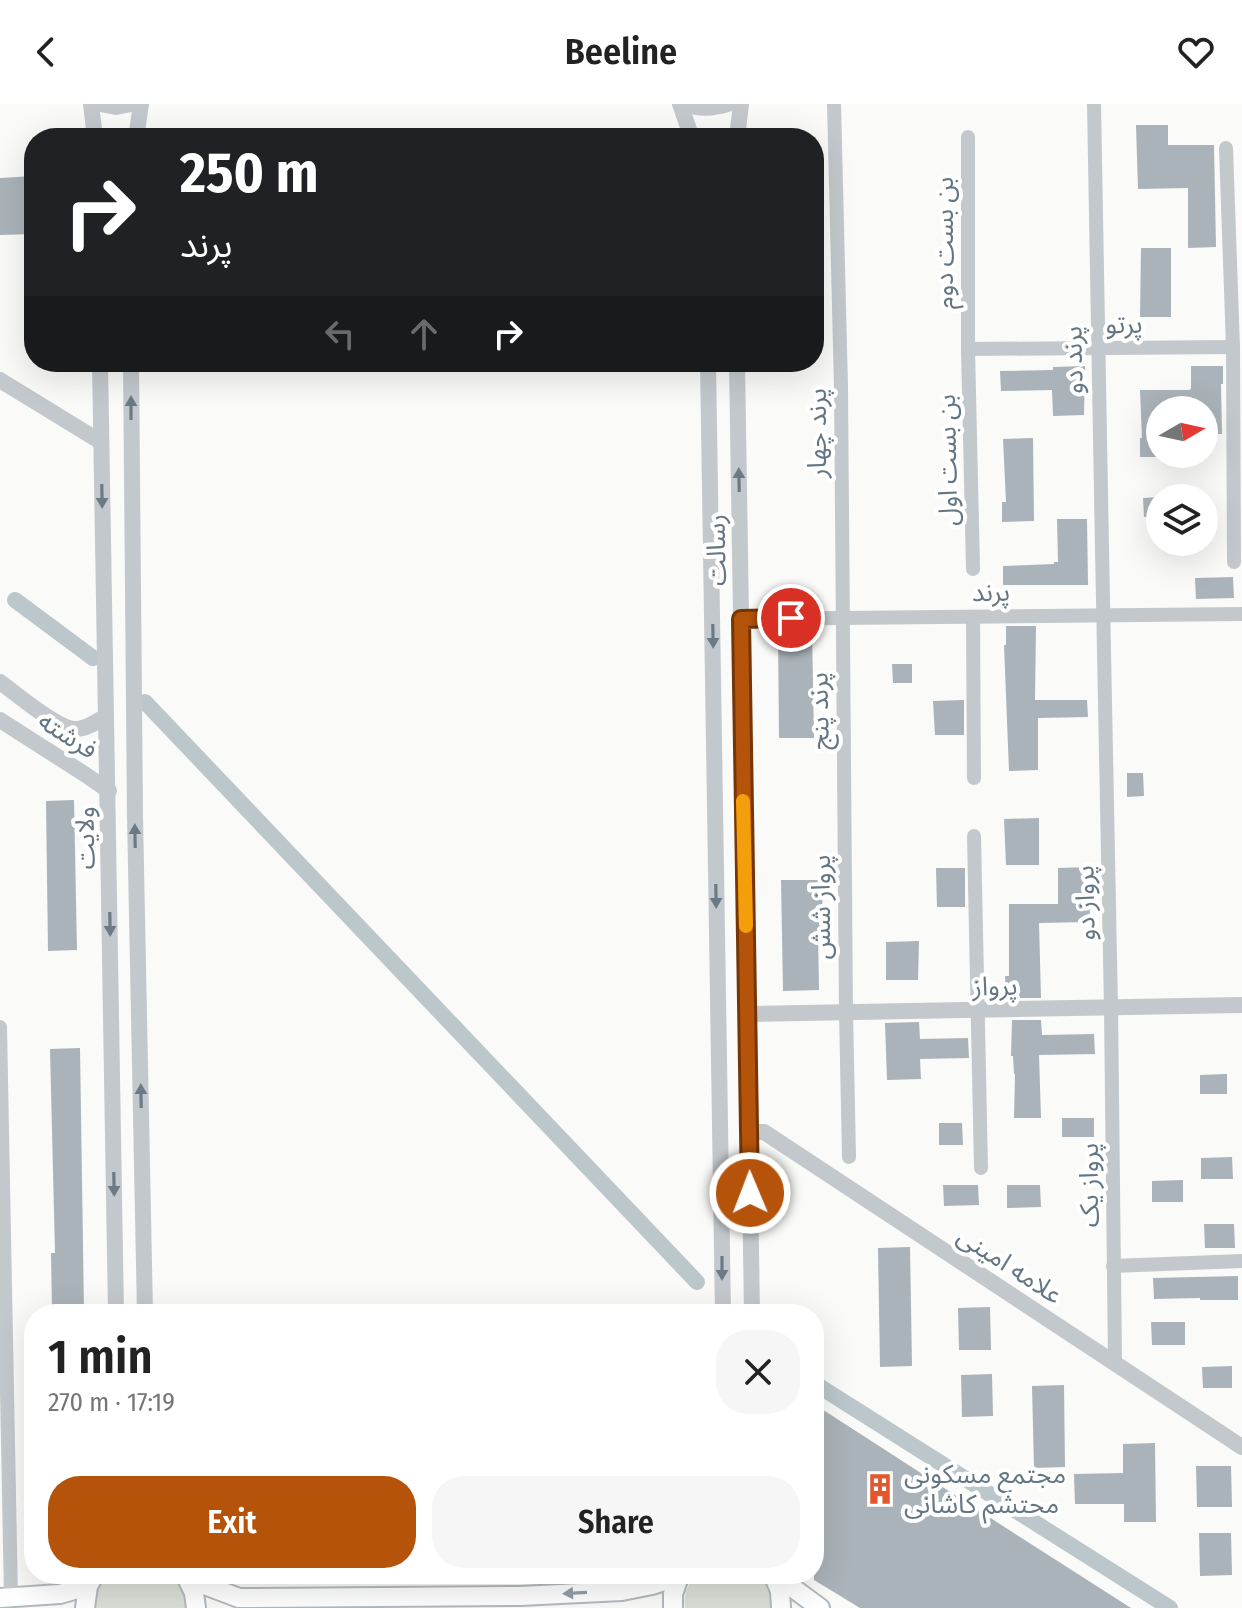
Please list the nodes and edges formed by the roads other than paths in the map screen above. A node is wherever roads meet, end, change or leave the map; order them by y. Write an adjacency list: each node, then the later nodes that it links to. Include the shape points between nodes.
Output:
1 (91, 104): 11 (street)
2 (100, 104): 3 (street)
3 (131, 104)
4 (141, 104): 12 (street)
5 (680, 104): 13 (street)
6 (686, 104): 7 (street)
7 (728, 104)
8 (741, 104): 14 (street)
9 (834, 104): 31 (street, پرند چهار)
10 (1094, 104): 18 (street, پرند دو)
11 (94, 128)
12 (137, 128)
13 (688, 128)
14 (738, 128)
15 (968, 137): 19 (street, بن بست دوم)
16 (1226, 148): 17 (street)
17 (1233, 347): 18 (street, پرتو); 26 (street)
18 (1096, 348): 19 (street, پرتو); 29 (street, پرند دو)
19 (968, 349): 27 (street, بن بست اول)
20 (100, 372): 25 (street, ولایت)
21 (131, 372): 55 (street, ولایت, one-way to 21)
22 (708, 372): 56 (street, رسالت, one-way to 56)
23 (737, 372): 32 (street, رسالت, one-way to 23)
24 (0, 380): 25 (street)
25 (101, 442): 34 (street, ولایت, one-way to 34)
26 (1234, 562)
27 (973, 569)
28 (1242, 614): 29 (street, پرند)
29 (1104, 615): 30 (street, پرند); 38 (street, پرند دو)
30 (973, 617): 31 (street, پرند); 36 (street)
31 (841, 618): 32 (street, پرند); 39 (street, پرند پنج)
32 (741, 619): 45 (street, رسالت)
33 (0, 682): 34 (street, فرشته, via 73,730)
34 (106, 716): 37 (street, ولایت)
35 (0, 720): 37 (street, فرشته)
36 (974, 778)
37 (109, 791): 54 (street, ولایت, one-way to 54)
38 (1106, 798): 42 (street, پرواز دو)
39 (845, 802): 44 (street, پرواز شش)
40 (974, 836): 43 (street)
41 (1242, 1005): 42 (street, پرواز)
42 (1111, 1007): 43 (street, پرواز); 52 (street, پرواز یک)
43 (978, 1010): 44 (street, پرواز); 50 (street)
44 (846, 1012): 45 (street, پرواز); 49 (street, پرواز شش)
45 (748, 1014): 48 (street, رسالت)
46 (0, 1027): 47 (street)
47 (0, 1079): 53 (street)
48 (748, 1132): 57 (street, رسالت); 58 (street, علامه امینی, via 764,1132)
49 (849, 1157)
50 (981, 1168)
51 (1242, 1261): 52 (street)
52 (1113, 1266): 58 (street, پرواز یک)
53 (2, 1276): 60 (street)
54 (116, 1304)
55 (145, 1304)
56 (723, 1304)
57 (752, 1304)
58 (1115, 1362): 59 (street, علامه امینی)
59 (1242, 1447)
60 (4, 1471): 69 (street)
61 (83, 1584): 69 (main road, via 60,1594)
62 (91, 1584): 70 (main road)
63 (190, 1584): 71 (main road)
64 (206, 1584): 65 (main road, one-way to 64, via 622,1591 520,1596 254,1598 239,1598)
65 (655, 1584)
66 (677, 1584): 72 (main road)
67 (778, 1584): 73 (main road)
68 (788, 1584): 74 (main road)
69 (5, 1598)
70 (85, 1608)
71 (196, 1608)
72 (673, 1608)
73 (781, 1608)
74 (820, 1608)

